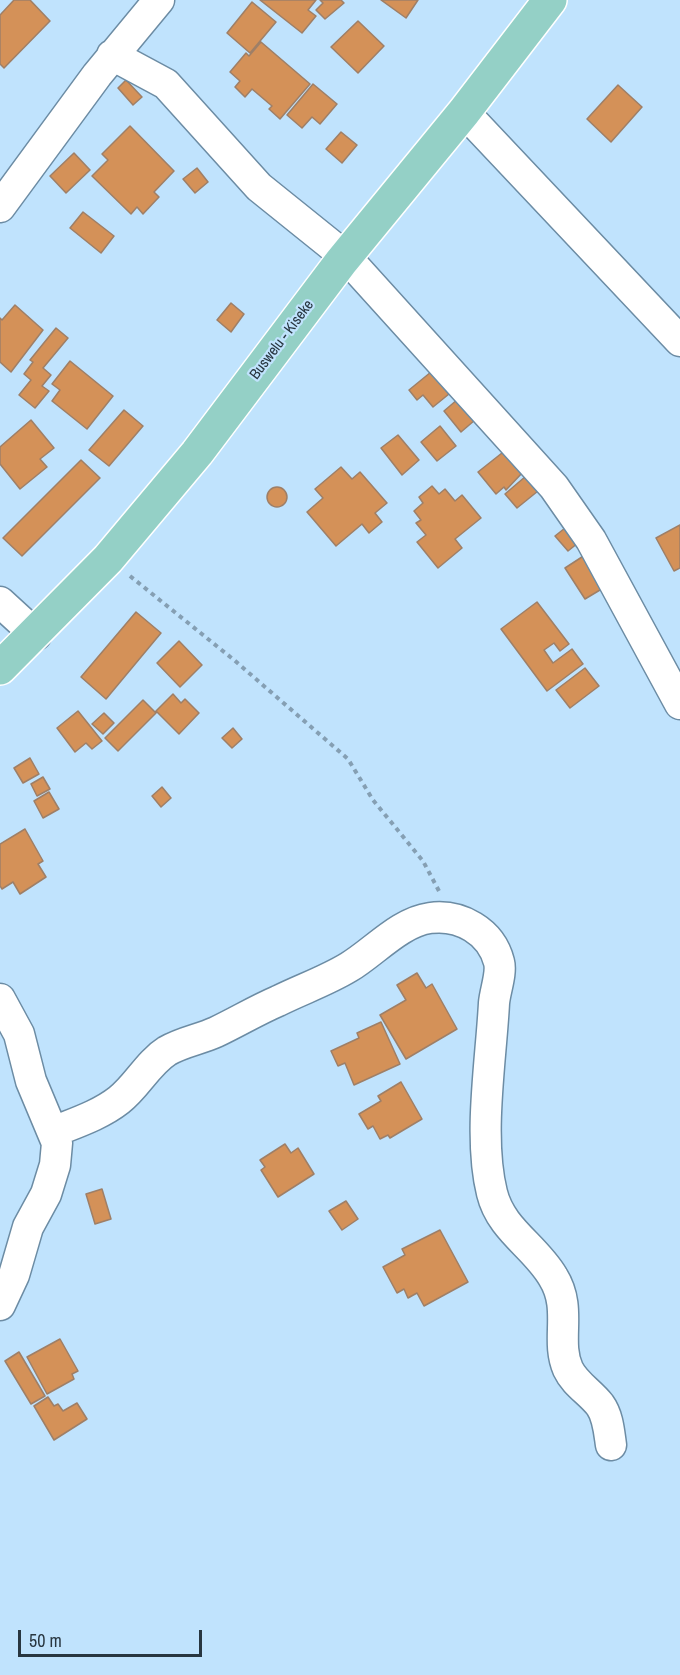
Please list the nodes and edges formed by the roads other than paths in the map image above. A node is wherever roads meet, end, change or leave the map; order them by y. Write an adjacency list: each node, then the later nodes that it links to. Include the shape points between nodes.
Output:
1 (159, 0): 3 (street)
2 (550, 0): 4 (main road, Buswelu - Kiseke)
3 (112, 55): 5 (street); 6 (street, via 166,84 259,186)
4 (464, 112): 6 (main road, Buswelu - Kiseke); 7 (street)
5 (0, 207)
6 (346, 257): 9 (main road, Buswelu - Kiseke, via 197,453 108,559); 11 (street, via 554,487 591,540)
7 (680, 341)
8 (0, 602): 9 (street)
9 (36, 635): 10 (main road, Buswelu - Kiseke)
10 (0, 668)
11 (680, 704)
12 (0, 999): 13 (street, via 19,1034 31,1081)
13 (53, 1132): 14 (street, via 57,1143 55,1166); 15 (street, via 120,1100 167,1051 215,1033 315,985 409,926 429,918 454,918 472,926 490,942 500,963 485,1147 492,1194 504,1223 553,1275 562,1294 568,1369 600,1405 608,1422)
14 (0, 1305)
15 (611, 1445)

